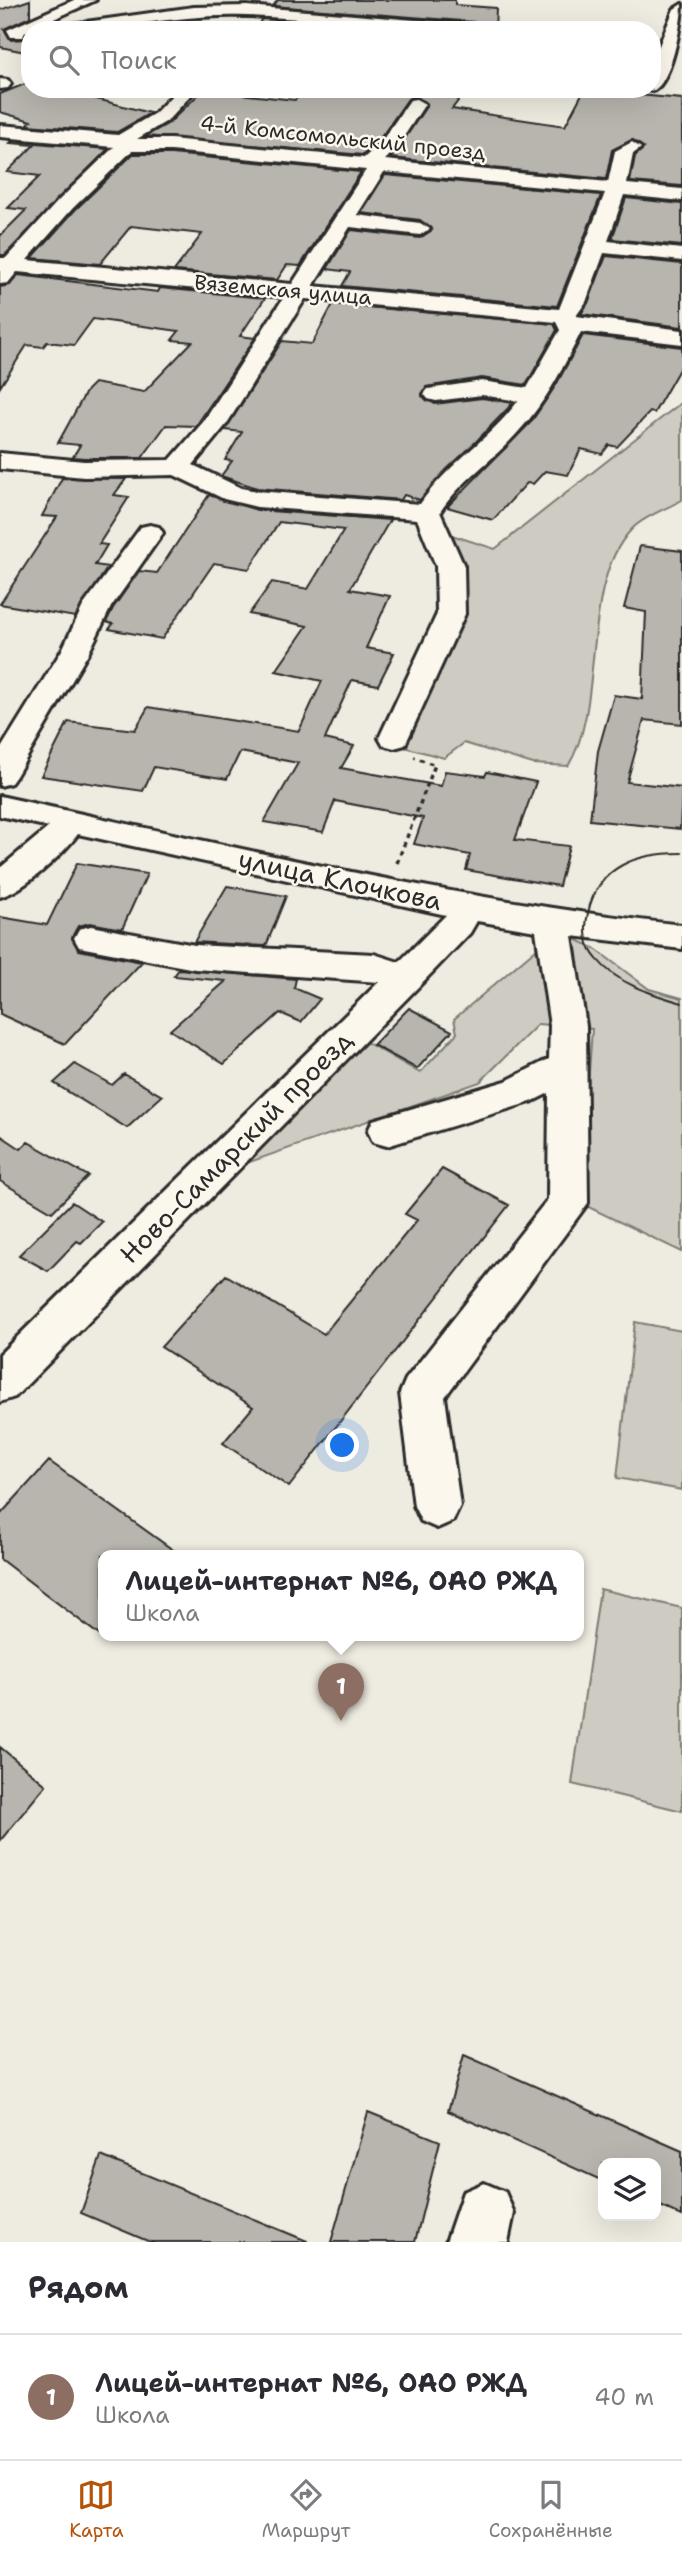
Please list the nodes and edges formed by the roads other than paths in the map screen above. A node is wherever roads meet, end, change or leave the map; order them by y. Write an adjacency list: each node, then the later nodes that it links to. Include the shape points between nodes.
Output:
1 (89, 0): 7 (street)
2 (152, 0): 6 (street)
3 (245, 4): 6 (street); 9 (street); 10 (street)
4 (682, 9): 12 (street)
5 (470, 10): 11 (street)
6 (194, 12): 8 (street)
7 (37, 21)
8 (129, 21)
9 (223, 21)
10 (387, 21)
11 (461, 21)
12 (668, 46): 13 (street)
13 (661, 64)
14 (179, 98): 18 (street)
15 (416, 104): 20 (street)
16 (112, 123): 18 (street)
17 (0, 131): 18 (street, 4-й Комсомольский проезд)
18 (128, 139): 20 (street, 4-й Комсомольский проезд); 27 (street)
19 (632, 148): 21 (street, via 624,151)
20 (374, 163): 21 (street, 4-й Комсомольский проезд); 23 (street)
21 (616, 188): 22 (street, 4-й Комсомольский проезд); 25 (street)
22 (682, 195)
23 (344, 220): 24 (street); 28 (street)
24 (420, 229)
25 (596, 246): 26 (street); 29 (street)
26 (682, 254)
27 (4, 269): 28 (street, Вяземская улица)
28 (297, 292): 29 (street, Вяземская улица); 34 (street, via 214,425)
29 (568, 320): 30 (street, Вяземская улица); 32 (street, via 570,330)
30 (682, 337)
31 (436, 394): 32 (street, via 482,388)
32 (535, 396): 35 (street)
33 (0, 461): 34 (street, via 84,469)
34 (178, 467): 35 (street, via 233,494 257,499)
35 (427, 512): 37 (street, via 450,566 451,614)
36 (150, 533): 38 (street, via 97,606 76,650)
37 (394, 738)
38 (0, 776)
39 (0, 806): 40 (street, улица Клочкова)
40 (71, 821): 41 (street, via 56,840); 42 (street, улица Клочкова)
41 (0, 886)
42 (467, 908): 43 (street, улица Клочкова); 46 (street, Ново-Самарский проезд, via 458,924)
43 (552, 922): 44 (street, улица Клочкова); 47 (street, via 568,1026)
44 (682, 937)
45 (91, 938): 46 (street, via 195,957 374,967)
46 (406, 977): 49 (street, Ново-Самарский проезд)
47 (567, 1067): 48 (street, via 518,1092); 50 (street, via 568,1203 422,1392)
48 (387, 1131)
49 (0, 1383)
50 (437, 1506)

